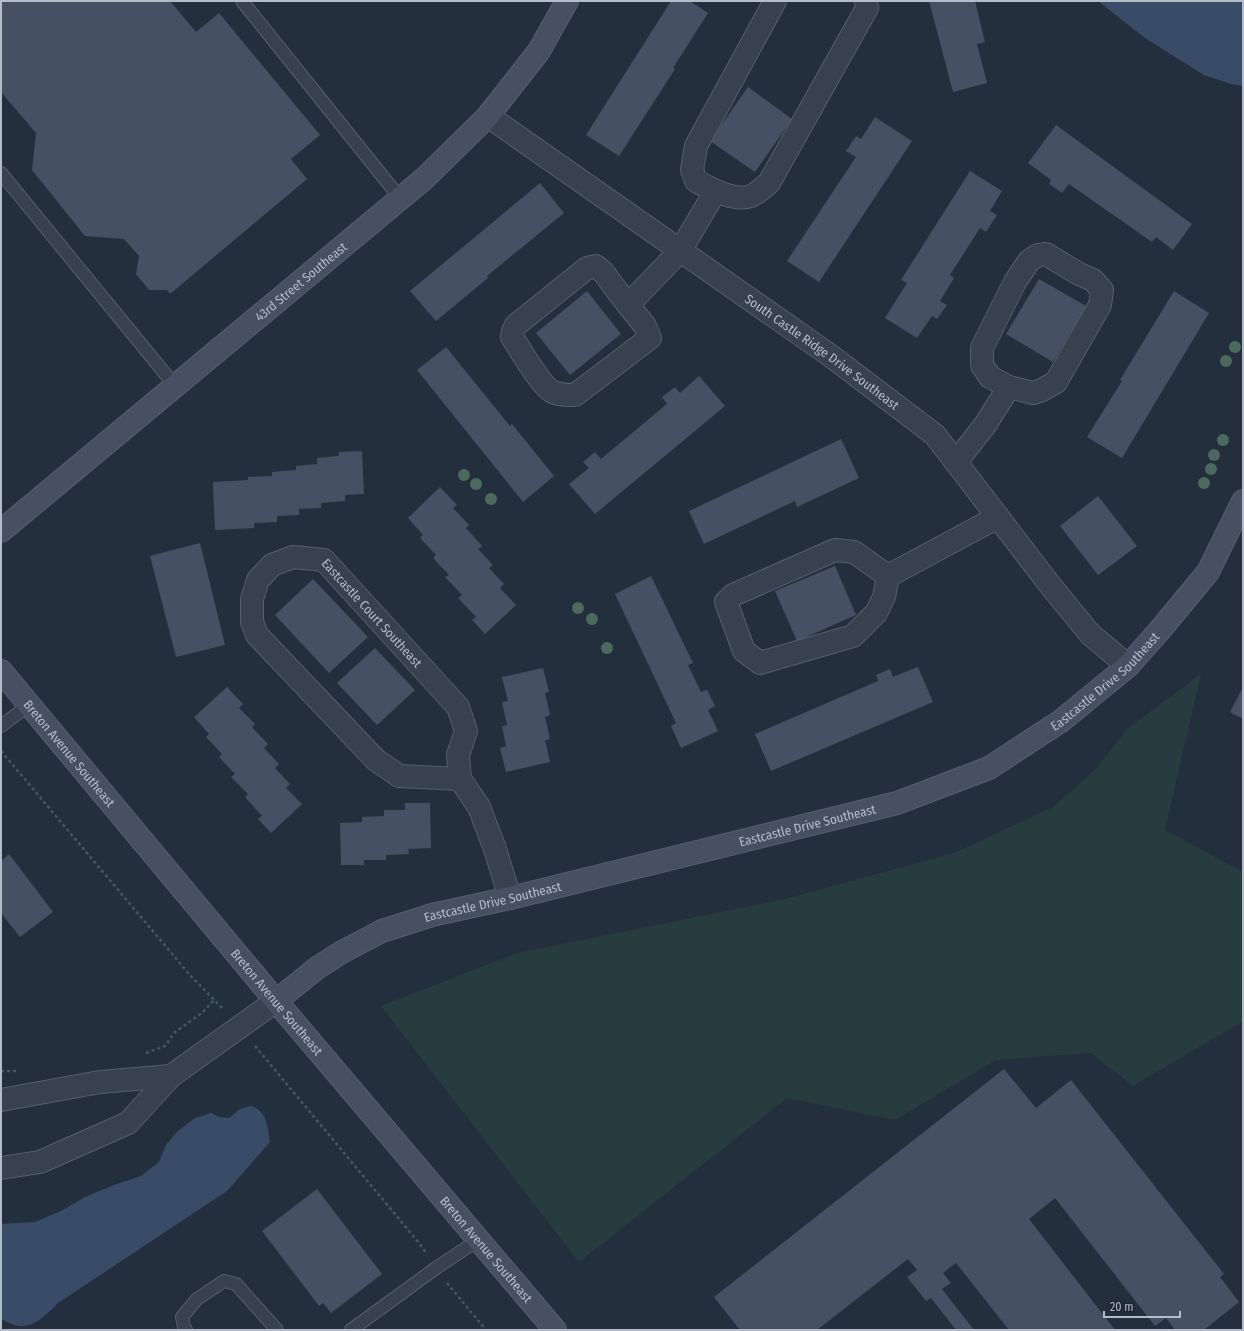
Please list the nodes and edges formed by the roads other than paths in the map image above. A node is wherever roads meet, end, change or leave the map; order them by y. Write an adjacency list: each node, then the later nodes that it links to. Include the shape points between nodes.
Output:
1 (242, 1): 8 (lane)
2 (567, 1): 5 (street, 43rd Street Southeast, via 539,51)
3 (775, 1): 7 (street, via 696,146 692,170 696,181)
4 (866, 1): 7 (street, via 867,8 769,183 752,196 742,198)
5 (488, 116): 8 (street, 43rd Street Southeast, via 425,178); 9 (street, South Castle Ridge Drive Southeast)
6 (1, 173): 11 (lane)
7 (715, 192): 9 (street)
8 (400, 198): 11 (street, 43rd Street Southeast)
9 (680, 251): 10 (street); 13 (street, South Castle Ridge Drive Southeast, via 831,356 935,435)
10 (628, 305): 10 (street, via 645,326 650,338 575,395 550,391 512,336 516,325 587,268 596,266 604,273)
11 (176, 387): 16 (street, 43rd Street Southeast)
12 (1009, 387): 12 (street, via 1032,393 1056,382 1100,305 1102,290 1093,280 1046,254 1038,255 1029,261 1022,271 982,348 982,365 990,377); 13 (street, via 985,425)
13 (956, 462): 15 (street, South Castle Ridge Drive Southeast)
14 (1243, 501): 18 (street, Eastcastle Drive Southeast, via 1208,572)
15 (998, 517): 17 (street); 18 (street, South Castle Ridge Drive Southeast, via 1090,634)
16 (1, 531)
17 (888, 576): 17 (street, via 884,597 876,613 853,636 760,663 744,652 726,602 733,595 835,550 854,552)
18 (1128, 666): 23 (street, Eastcastle Drive Southeast, via 1061,721 989,768 897,803)
19 (1, 671): 20 (street, Breton Avenue Southeast)
20 (28, 705): 21 (lane); 24 (street, Breton Avenue Southeast)
21 (1, 726)
22 (460, 779): 22 (street, Eastcastle Court Southeast, via 458,755 466,731 458,707 324,560 293,557 272,565 258,580 252,599 252,622 257,635 376,760 399,776); 23 (street, Eastcastle Court Southeast, via 479,807)
23 (510, 898): 24 (street, Eastcastle Drive Southeast, via 432,915 382,931 317,968)
24 (276, 1001): 25 (street); 28 (street, Breton Avenue Southeast)
25 (171, 1076): 26 (street, via 100,1082); 27 (street, via 128,1123 40,1162)
26 (1, 1100)
27 (1, 1168)
28 (478, 1240): 31 (lane); 32 (street, Breton Avenue Southeast)
29 (186, 1330): 30 (lane, via 182,1317 197,1299 224,1280 236,1284)
30 (277, 1330)
31 (351, 1330)
32 (555, 1330)

